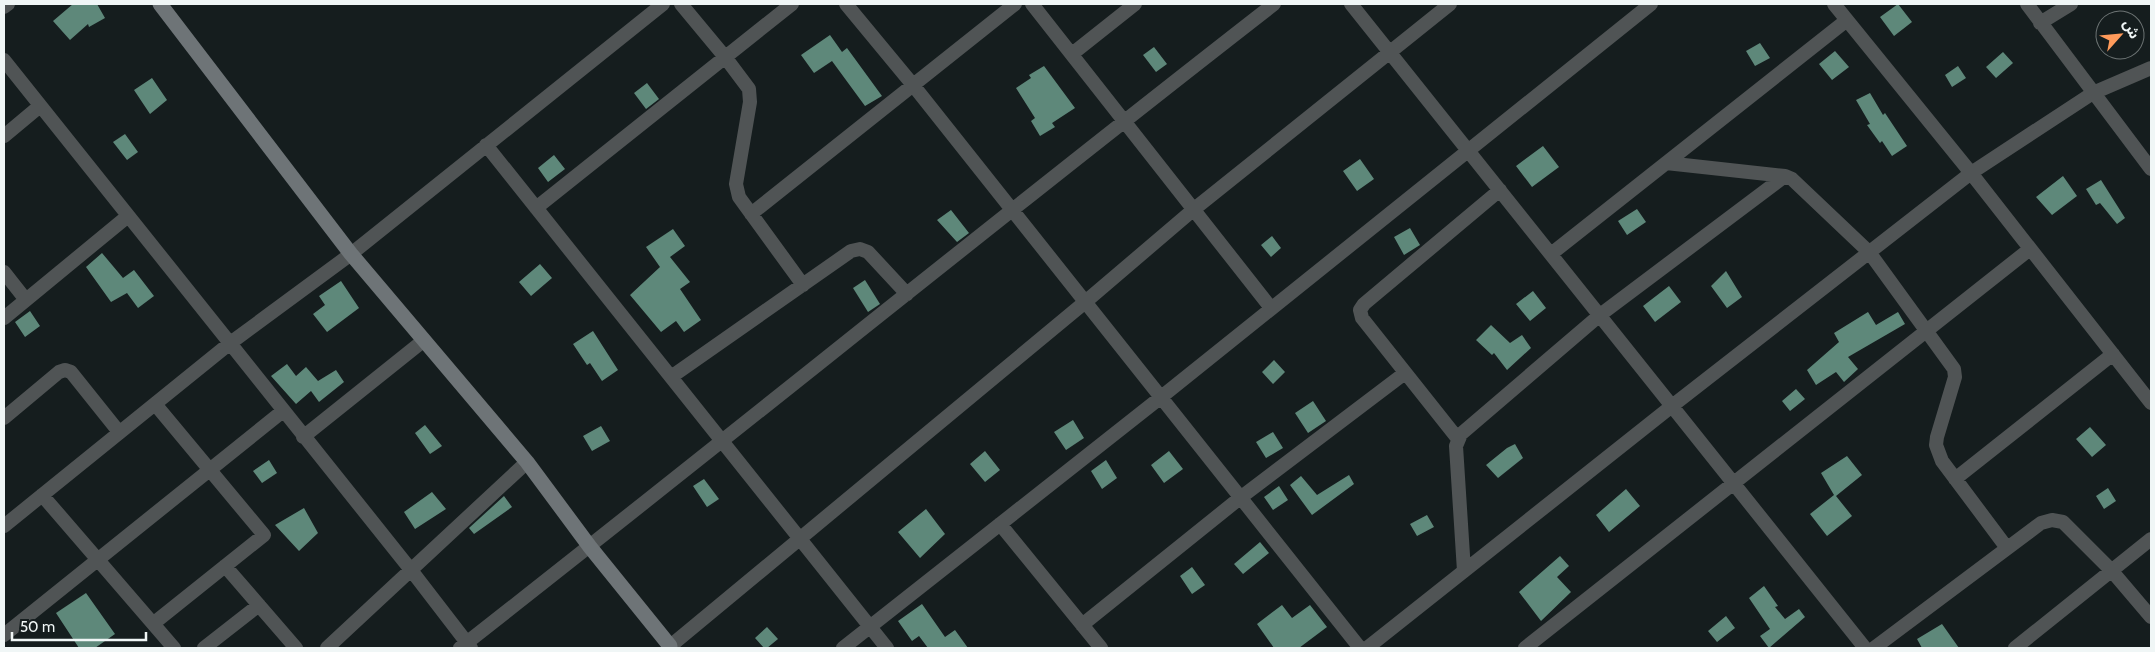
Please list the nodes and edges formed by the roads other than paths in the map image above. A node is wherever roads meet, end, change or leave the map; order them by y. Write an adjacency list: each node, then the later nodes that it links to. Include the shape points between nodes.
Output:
1 (8, 4): 17 (street)
2 (160, 4): 44 (street)
3 (663, 4): 30 (street)
4 (681, 4): 22 (street)
5 (792, 4): 22 (street)
6 (846, 4): 25 (street)
7 (1015, 4): 25 (street)
8 (1032, 4): 21 (street)
9 (1135, 4): 21 (street)
10 (1274, 4): 28 (street)
11 (1351, 4): 20 (street)
12 (1450, 4): 20 (street)
13 (1651, 4): 31 (street)
14 (1834, 4): 18 (street)
15 (2027, 4): 19 (street)
16 (2071, 4): 19 (street)
17 (4, 8)
18 (1847, 20): 32 (street); 34 (street)
19 (2040, 22): 26 (street)
20 (1390, 52): 31 (street); 38 (street)
21 (1072, 54): 28 (street)
22 (725, 57): 37 (street); 40 (street, via 749,89 736,184 739,197)
23 (4, 60): 27 (street)
24 (2151, 68): 26 (street)
25 (913, 85): 39 (street); 40 (street)
26 (2093, 93): 33 (street); 34 (street)
27 (40, 106): 29 (street); 41 (street)
28 (1124, 120): 38 (street); 39 (street)
29 (4, 136)
30 (486, 145): 37 (street); 44 (street)
31 (1467, 149): 36 (street); 51 (street)
32 (1666, 163): 35 (street); 45 (street)
33 (2151, 169)
34 (1971, 173): 42 (street); 43 (street)
35 (1785, 176): 43 (street, via 1798,183); 52 (street)
36 (1500, 190): 45 (street); 58 (street, via 1360,310 1362,318)
37 (536, 208): 59 (street)
38 (1193, 210): 50 (street); 51 (street)
39 (1012, 211): 48 (street); 50 (street)
40 (751, 214): 47 (street)
41 (128, 216): 49 (street); 56 (street)
42 (2030, 249): 54 (street); 57 (street)
43 (1869, 252): 54 (street); 63 (street)
44 (351, 254): 55 (street); 56 (street)
45 (1551, 254): 52 (street)
46 (4, 272): 49 (street)
47 (803, 285): 48 (street, via 851,251 860,249 868,252); 59 (street)
48 (907, 294): 69 (street)
49 (26, 300): 53 (street)
50 (1084, 303): 60 (street); 79 (street)
51 (1271, 308): 60 (street)
52 (1600, 315): 63 (street); 68 (street)
53 (4, 318)
54 (1927, 330): 72 (street, via 1954,369 1955,377 1936,445 1942,461); 73 (street)
55 (423, 341): 67 (street); 70 (street)
56 (229, 344): 62 (street); 64 (street)
57 (2113, 354): 61 (street); 72 (street)
58 (1405, 372): 68 (street); 75 (street)
59 (671, 377): 69 (street)
60 (1160, 398): 75 (street); 76 (street)
61 (2151, 403)
62 (155, 404): 66 (street); 71 (street)
63 (1672, 406): 73 (street); 86 (street)
64 (282, 411): 67 (street); 71 (street)
65 (4, 418): 66 (street, via 65,370 71,372)
66 (119, 432): 74 (street)
67 (303, 437): 84 (street)
68 (1458, 439): 86 (street)
69 (722, 441): 79 (street); 80 (street)
70 (527, 462): 80 (street); 84 (street)
71 (210, 470): 82 (street); 83 (street, via 264,535)
72 (1955, 479): 81 (street)
73 (1734, 483): 104 (street); 105 (street)
74 (42, 495): 77 (street); 82 (street)
75 (1240, 498): 90 (street); 102 (street)
76 (1000, 524): 90 (street); 91 (street)
77 (4, 526)
78 (2151, 538): 85 (street)
79 (800, 539): 91 (street); 98 (street)
80 (590, 547): 93 (street); 98 (street)
81 (2007, 548): 85 (street, via 2042,523 2052,520 2063,522); 106 (street)
82 (98, 559): 89 (street); 92 (street)
83 (225, 566): 87 (street); 89 (street)
84 (411, 570): 93 (street); 97 (street)
85 (2111, 570): 88 (street); 107 (street)
86 (1464, 571): 103 (street)
87 (260, 605): 95 (street); 96 (street)
88 (2151, 617)
89 (154, 623): 94 (street)
90 (1082, 625): 101 (street)
91 (869, 626): 99 (street); 100 (street)
92 (4, 635)
93 (466, 646)
94 (174, 648)
95 (204, 648)
96 (296, 648)
97 (326, 648)
98 (670, 648)
99 (843, 648)
100 (887, 648)
101 (1100, 648)
102 (1360, 648)
103 (1367, 648)
104 (1525, 648)
105 (1865, 648)
106 (1874, 648)
107 (2015, 648)

